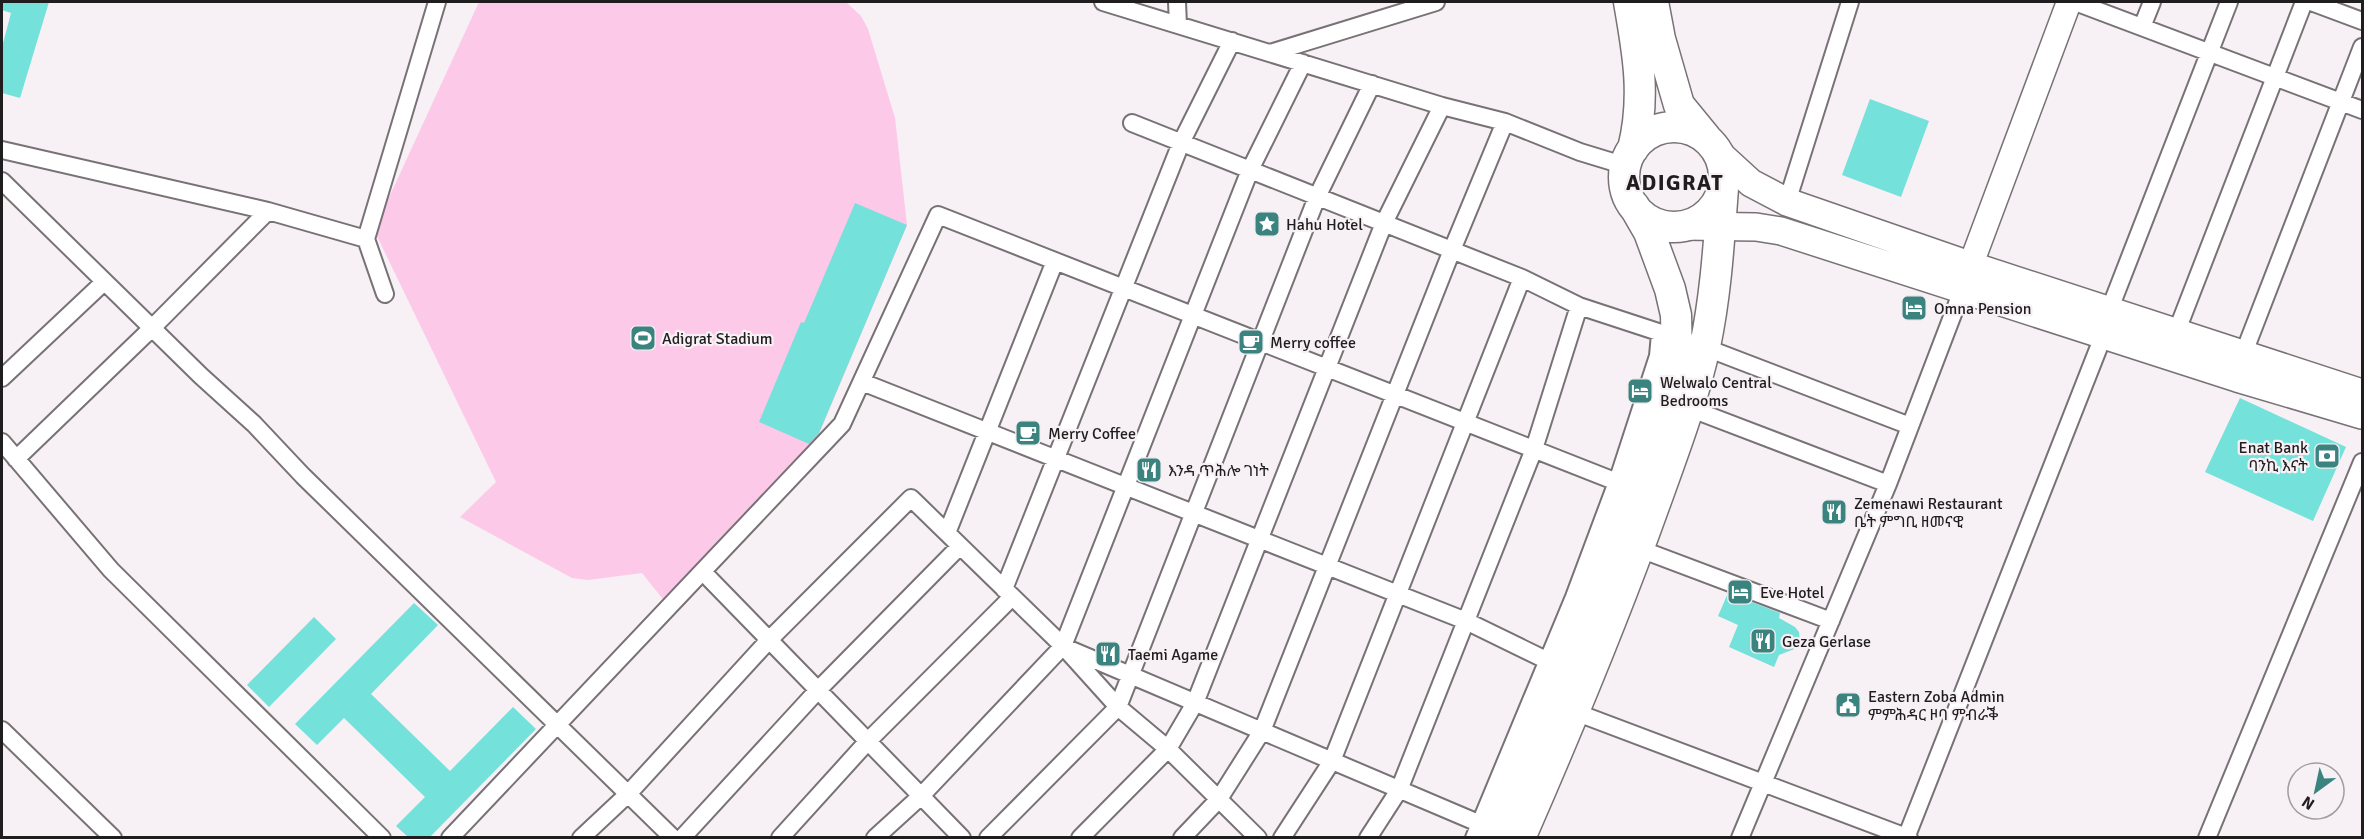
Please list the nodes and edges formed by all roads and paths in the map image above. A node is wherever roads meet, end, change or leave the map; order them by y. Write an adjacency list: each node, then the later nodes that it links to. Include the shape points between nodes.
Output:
1 (437, 2): 43 (street)
2 (1103, 2): 15 (street)
3 (1177, 2): 15 (street)
4 (1436, 2): 20 (street)
5 (1629, 2): 32 (highway, via 1638,51 1641,106)
6 (1653, 2): 30 (highway, via 1679,105)
7 (1850, 2): 37 (street)
8 (2069, 2): 46 (street)
9 (2075, 2): 16 (street)
10 (2152, 2): 16 (street)
11 (2229, 2): 19 (street)
12 (2304, 2): 22 (street)
13 (2311, 2): 14 (street)
14 (2362, 21)
15 (1178, 25): 17 (street)
16 (2142, 27): 19 (street)
17 (1232, 41): 20 (street); 29 (street)
18 (2362, 47): 24 (street)
19 (2210, 52): 22 (street); 53 (street)
20 (1270, 53): 21 (street)
21 (1303, 63): 23 (street); 33 (street)
22 (2276, 77): 24 (street); 55 (street)
23 (1372, 84): 25 (street); 36 (street)
24 (2342, 102): 26 (street); 58 (street)
25 (1442, 106): 27 (street); 40 (street)
26 (2362, 110)
27 (1505, 122): 32 (street, via 1580,152); 44 (street)
28 (1132, 123): 29 (street)
29 (1181, 142): 33 (street); 49 (street)
30 (1714, 148): 32 (highway, via 1690,130 1670,128 1652,133); 35 (highway, via 1724,170); 37 (main road, via 1751,183)
31 (2, 150): 39 (street)
32 (1629, 158): 38 (highway, via 1625,187)
33 (1250, 170): 36 (street); 52 (street)
34 (2, 181): 48 (street)
35 (1723, 189): 41 (highway, via 1709,214); 42 (highway)
36 (1317, 196): 40 (street); 57 (street)
37 (1787, 202): 46 (main road)
38 (1634, 206): 41 (highway, via 1654,223); 56 (highway, via 1649,232 1670,289)
39 (268, 211): 43 (street); 54 (street)
40 (1384, 223): 44 (street); 59 (street)
41 (1684, 226): 42 (main road)
42 (1720, 227): 46 (main road, via 1781,231); 56 (highway, via 1714,295)
43 (366, 239): 50 (street)
44 (1452, 250): 47 (street); 63 (street)
45 (1055, 261): 49 (street); 61 (street, via 938,215); 68 (street)
46 (1966, 276): 53 (main road); 67 (street)
47 (1522, 278): 51 (street); 66 (street)
48 (104, 282): 54 (street); 60 (street)
49 (1124, 288): 52 (street); 71 (street)
50 (385, 294)
51 (1579, 306): 56 (street); 70 (street)
52 (1193, 315): 57 (street); 76 (street)
53 (2106, 322): 55 (main road); 65 (main road, via 2236,378); 124 (street)
54 (152, 328): 72 (street); 96 (street)
55 (2176, 333): 58 (main road)
56 (1681, 340): 64 (highway); 67 (street); 74 (street, via 1658,356); 80 (highway)
57 (1260, 342): 59 (street); 77 (street)
58 (2243, 355): 62 (main road)
59 (1328, 368): 63 (street); 79 (street)
60 (2, 378)
61 (862, 382): 68 (street); 83 (street, via 842,424)
62 (2362, 393)
63 (1395, 394): 66 (street); 82 (street)
64 (1689, 408): 75 (street); 80 (highway)
65 (2362, 415)
66 (1466, 422): 70 (street); 85 (street)
67 (1910, 426): 75 (street)
68 (988, 431): 71 (street); 78 (street)
69 (2, 442): 72 (street)
70 (1534, 449): 74 (street); 86 (street)
71 (1057, 458): 76 (street); 84 (street)
72 (16, 459): 108 (street, via 111,570)
73 (2362, 462): 125 (street)
74 (1617, 482): 90 (street)
75 (1888, 484): 87 (street)
76 (1125, 485): 77 (street); 89 (street)
77 (1193, 512): 79 (street); 91 (street)
78 (947, 533): 81 (street); 88 (street, via 911,498)
79 (1260, 539): 82 (street); 93 (street)
80 (1627, 544): 87 (street); 95 (highway); 107 (highway)
81 (960, 546): 84 (street); 92 (street)
82 (1328, 566): 85 (street); 98 (street)
83 (703, 572): 88 (street); 96 (street)
84 (1008, 592): 89 (street); 99 (street)
85 (1398, 594): 86 (street); 101 (street)
86 (1466, 621): 90 (street); 103 (street)
87 (1831, 621): 102 (street)
88 (770, 640): 92 (street); 104 (street)
89 (1063, 646): 91 (street); 94 (street); 105 (street)
90 (1546, 660): 107 (street)
91 (1129, 674): 93 (street); 94 (street)
92 (818, 690): 99 (street); 113 (street)
93 (1195, 703): 98 (street); 100 (street)
94 (1118, 707): 100 (street); 117 (street)
95 (1575, 712): 102 (street); 107 (highway)
96 (558, 724): 104 (street); 110 (street)
97 (2, 730): 109 (street)
98 (1262, 731): 101 (street); 106 (street)
99 (868, 741): 105 (street); 114 (street)
100 (1168, 749): 106 (street); 118 (street)
101 (1332, 761): 103 (street); 121 (street)
102 (1763, 783): 123 (street); 124 (street)
103 (1400, 790): 107 (street); 122 (street)
104 (628, 794): 111 (street); 112 (street)
105 (921, 796): 115 (street); 116 (street)
106 (1219, 799): 119 (street); 120 (street)
107 (1496, 834)
108 (373, 835)
109 (113, 837)
110 (450, 837)
111 (581, 837)
112 (673, 837)
113 (681, 837)
114 (780, 837)
115 (875, 837)
116 (962, 837)
117 (988, 837)
118 (1080, 837)
119 (1182, 837)
120 (1258, 837)
121 (1282, 837)
122 (1368, 837)
123 (1740, 837)
124 (1907, 837)
125 (2206, 837)

